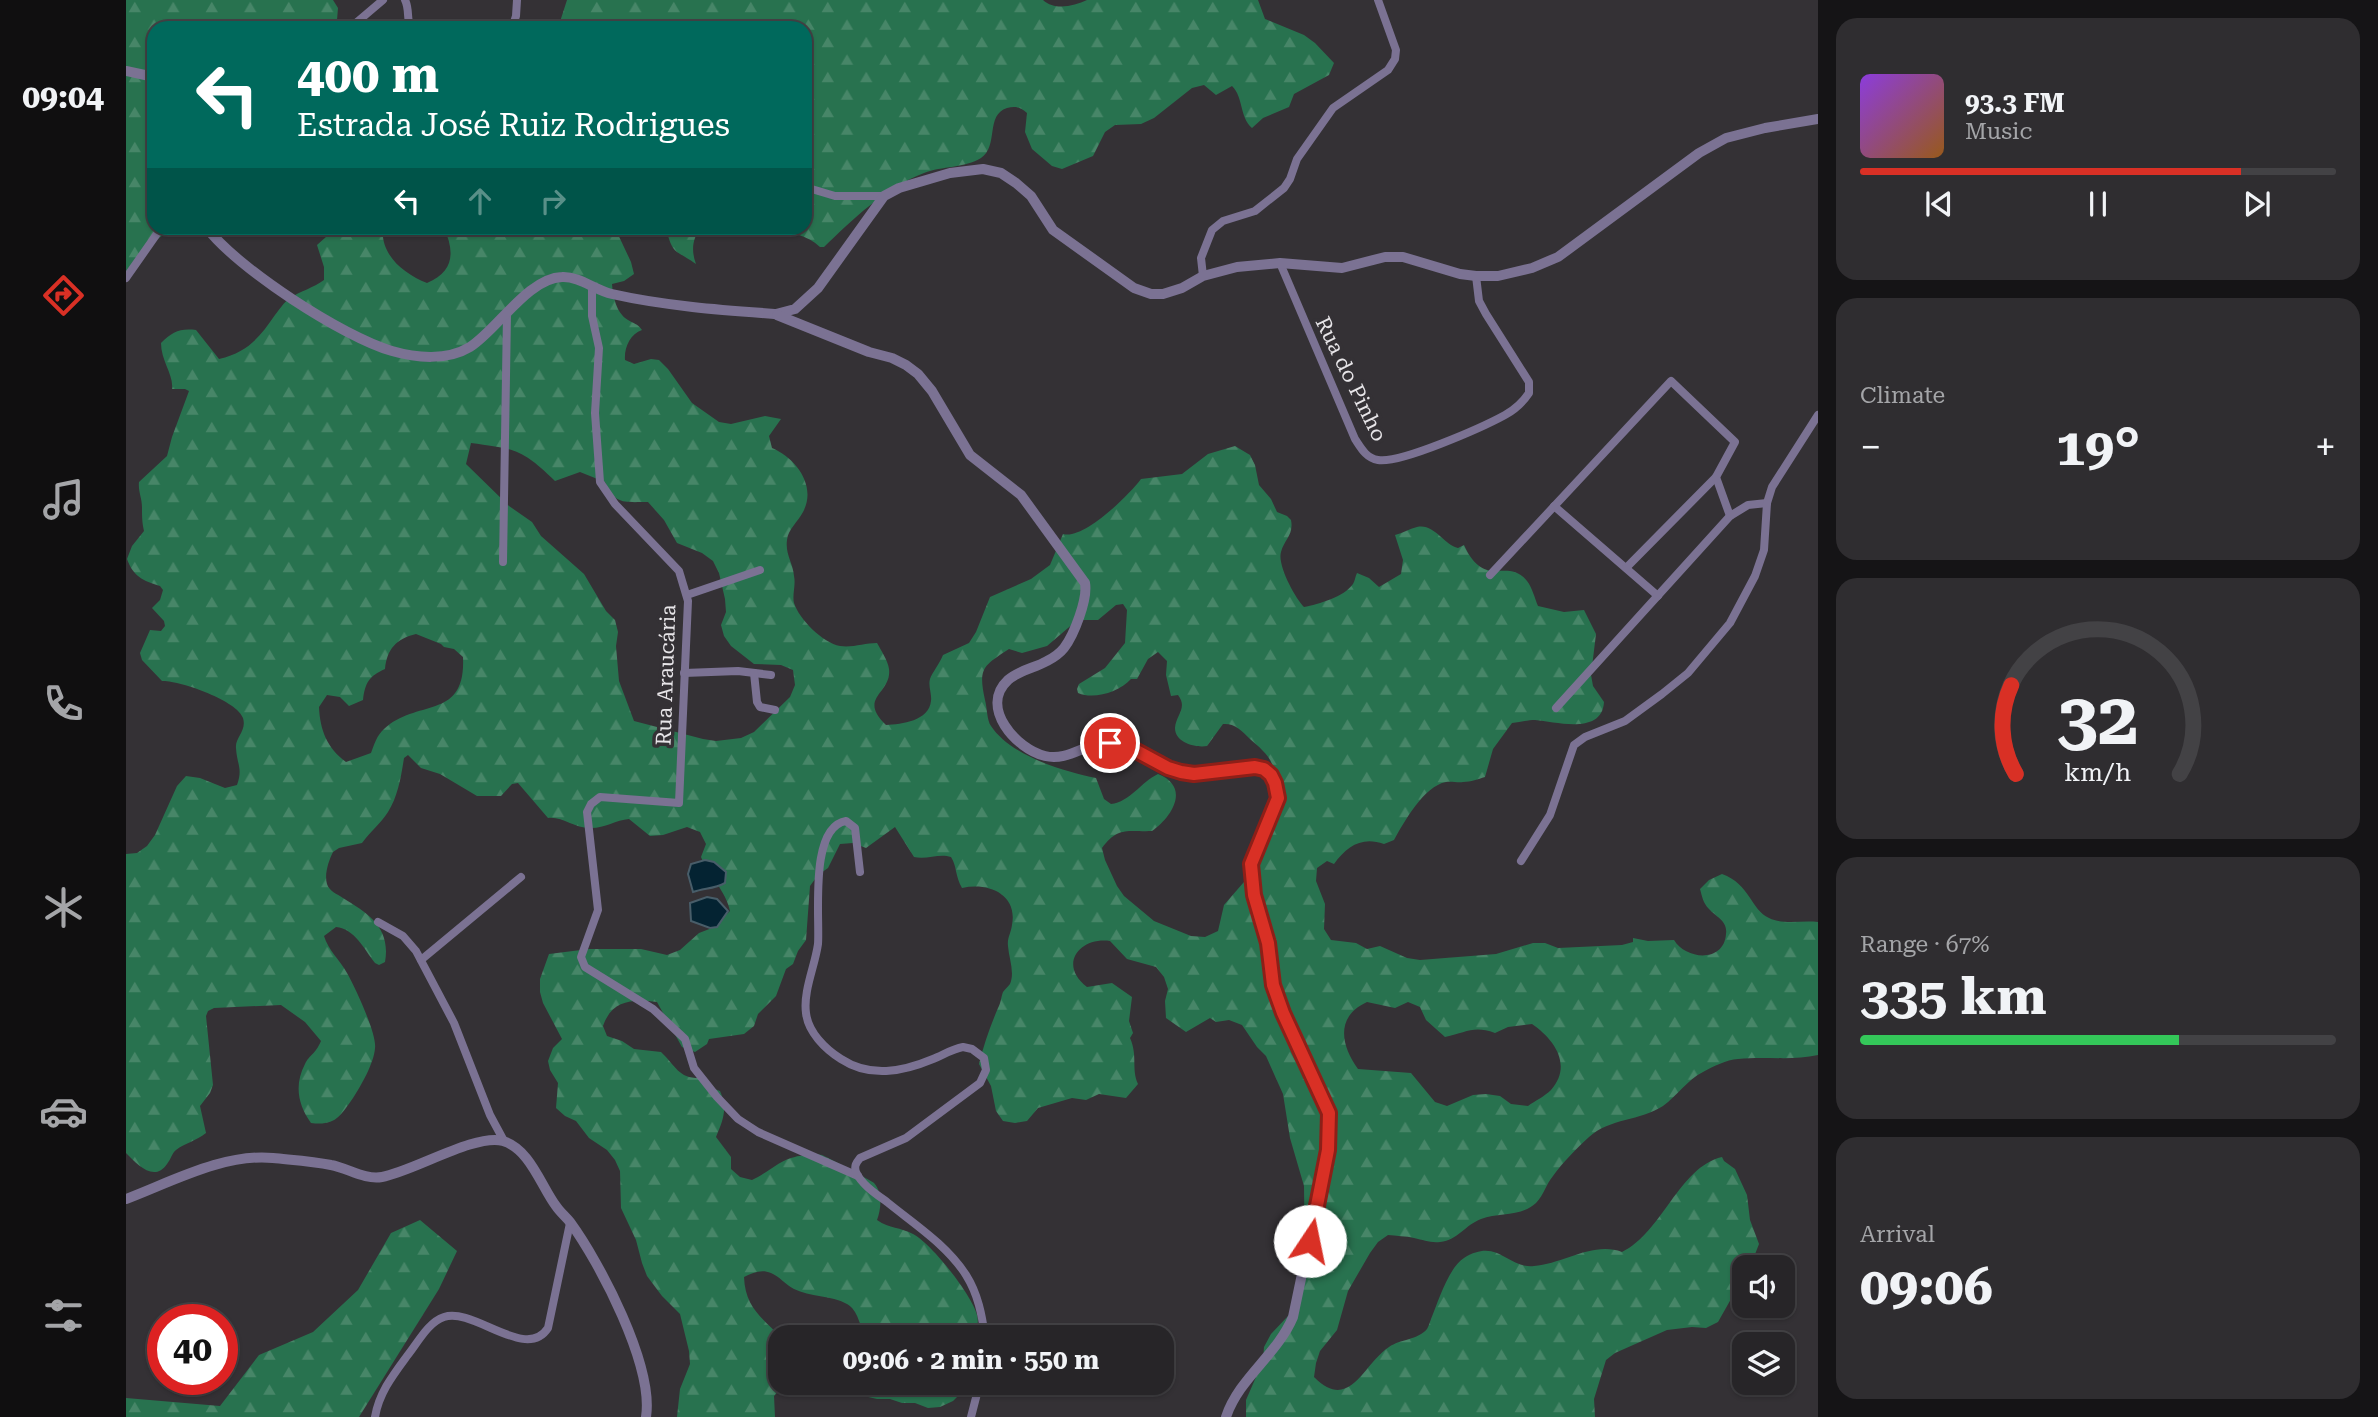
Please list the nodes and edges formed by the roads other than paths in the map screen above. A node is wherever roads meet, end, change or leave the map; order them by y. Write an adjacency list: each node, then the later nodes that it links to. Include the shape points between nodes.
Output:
1 (383, 0): 5 (street)
2 (405, 0): 6 (street)
3 (517, 0): 7 (street)
4 (1378, 0): 16 (street, via 1395,59 1388,70 1333,108 1297,159 1284,188 1255,211 1223,221 1212,230 1201,258)
5 (358, 21)
6 (408, 21)
7 (514, 21)
8 (126, 71): 9 (street)
9 (147, 75)
10 (1818, 119): 17 (street, via 1726,138 1558,257 1511,274)
11 (812, 189): 12 (street, via 835,196)
12 (884, 196): 16 (street, via 950,173 983,169 1001,173 1031,196 1054,230 1134,288 1163,294); 21 (street, via 818,288 794,309)
13 (156, 235): 18 (street)
14 (216, 235): 20 (street, via 227,251 283,292 391,351 436,357 453,354 474,343)
15 (1280, 263): 16 (street); 17 (street, via 1342,268 1403,257); 17 (street, Rua do Pinho, via 1355,439 1365,455 1384,461 1497,419 1529,393 1529,382 1479,301)
16 (1203, 276)
17 (1476, 276)
18 (126, 278)
19 (592, 286): 20 (street, via 573,278 551,279); 21 (street, via 649,301); 31 (street, Rua Araucária, via 599,348 600,482 679,571)
20 (507, 314): 27 (street)
21 (776, 314): 52 (street, via 892,358 918,374 970,455 1021,495 1085,583 1084,602 1064,648 1045,663 1015,675 1002,688 999,713 1006,730 1044,756 1063,758 1110,743 1181,772 1255,767 1264,769 1275,783 1278,798 1251,864 1254,895 1268,943 1273,985 1329,1113 1328,1150 1293,1317 1280,1342 1230,1404)
22 (1818, 415): 24 (street, via 1772,487)
23 (1716, 477): 25 (street, via 1735,442 1671,381); 26 (street); 28 (street)
24 (1767, 503): 26 (street, via 1748,505); 38 (street, via 1764,550 1730,623 1688,673 1662,694 1625,721 1574,745 1550,815)
25 (1554, 506): 28 (street); 30 (street)
26 (1730, 516): 32 (street)
27 (503, 562)
28 (1626, 568): 32 (street)
29 (760, 570): 31 (street)
30 (1490, 575)
31 (687, 595): 33 (street, Rua Araucária)
32 (1658, 596): 36 (street)
33 (684, 673): 34 (street); 44 (street, Rua Araucária, via 679,803 600,797 587,813 598,910 581,957 584,967 653,1009 685,1039 694,1068 738,1119)
34 (754, 673): 35 (street); 37 (street, via 757,702)
35 (771, 675)
36 (1556, 708)
37 (775, 710)
38 (1521, 861)
39 (860, 872): 44 (street, via 855,828 846,821 838,823 830,830 821,854 818,943 806,999 812,1031 839,1058 880,1073 963,1047 980,1053 986,1070 972,1091 906,1138 860,1158 855,1168)
40 (521, 877): 42 (street)
41 (378, 922): 42 (street, via 404,936)
42 (421, 961): 43 (street, via 454,1023)
43 (504, 1141): 45 (street, via 475,1144 370,1178 329,1164 243,1157); 46 (street, via 523,1156)
44 (858, 1176): 47 (street, via 948,1252 967,1276)
45 (126, 1199)
46 (570, 1223): 49 (street, via 548,1328 540,1337 529,1340 455,1315 443,1317 391,1377); 50 (street, via 610,1291 628,1333 645,1382)
47 (983, 1325)
48 (977, 1395): 51 (street)
49 (375, 1417)
50 (646, 1417)
51 (971, 1417)
52 (1226, 1417)

